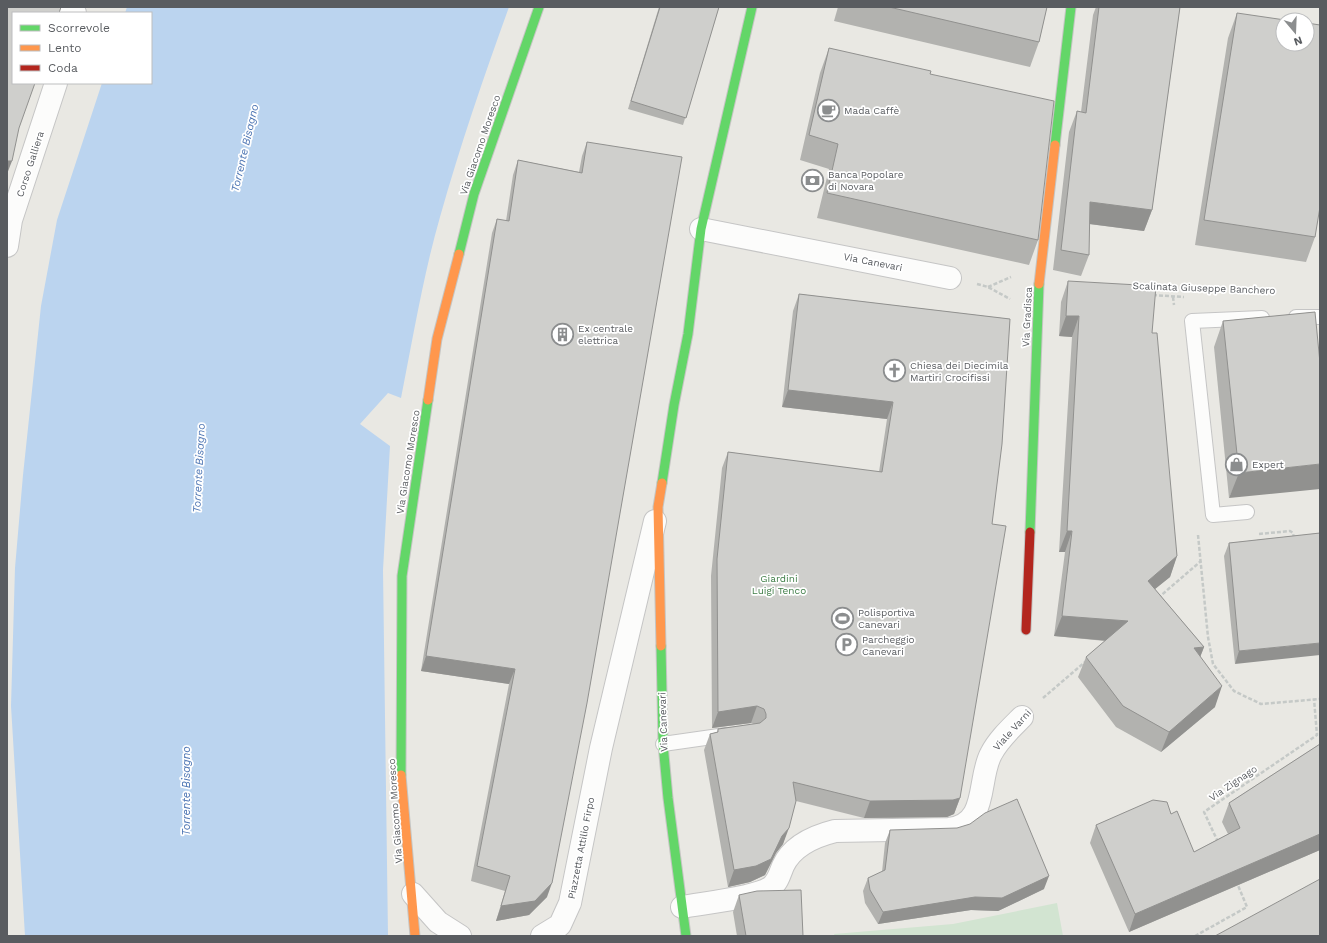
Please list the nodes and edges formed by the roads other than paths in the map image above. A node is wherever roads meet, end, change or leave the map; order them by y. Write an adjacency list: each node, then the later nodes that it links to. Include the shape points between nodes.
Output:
1 (56, 7): 5 (street)
2 (539, 7): 19 (main road, Via Giacomo Moresco, via 474,194 437,339 403,568 401,781)
3 (752, 7): 8 (main road, Via Canevari)
4 (1071, 7): 14 (main road, Via Gradisca, via 1039,287)
5 (72, 12)
6 (56, 84): 7 (street, Corso Galliera)
7 (9, 220): 9 (street, Corso Galliera)
8 (701, 229): 10 (street, Via Canevari); 12 (main road, Via Canevari, via 688,334)
9 (7, 246)
10 (950, 278)
11 (1320, 317): 13 (lane, via 1192,321 1213,515)
12 (658, 507): 17 (main road, Via Canevari); 18 (street, Via Canevari)
13 (1247, 512)
14 (1026, 630)
15 (1022, 716): 20 (street, Viale Varni, via 990,755 978,809 963,825 949,829 835,831 824,834 806,842 790,854 776,882 765,890)
16 (737, 733): 17 (lane)
17 (663, 744): 20 (main road, Via Canevari)
18 (601, 748): 21 (street, Piazzetta Attilio Firpo, via 570,903)
19 (413, 894): 22 (main road, Via Giacomo Moresco); 23 (street, via 438,922)
20 (682, 907): 24 (main road, Via Canevari)
21 (555, 932)
22 (415, 936)
23 (460, 936)
24 (686, 936)

